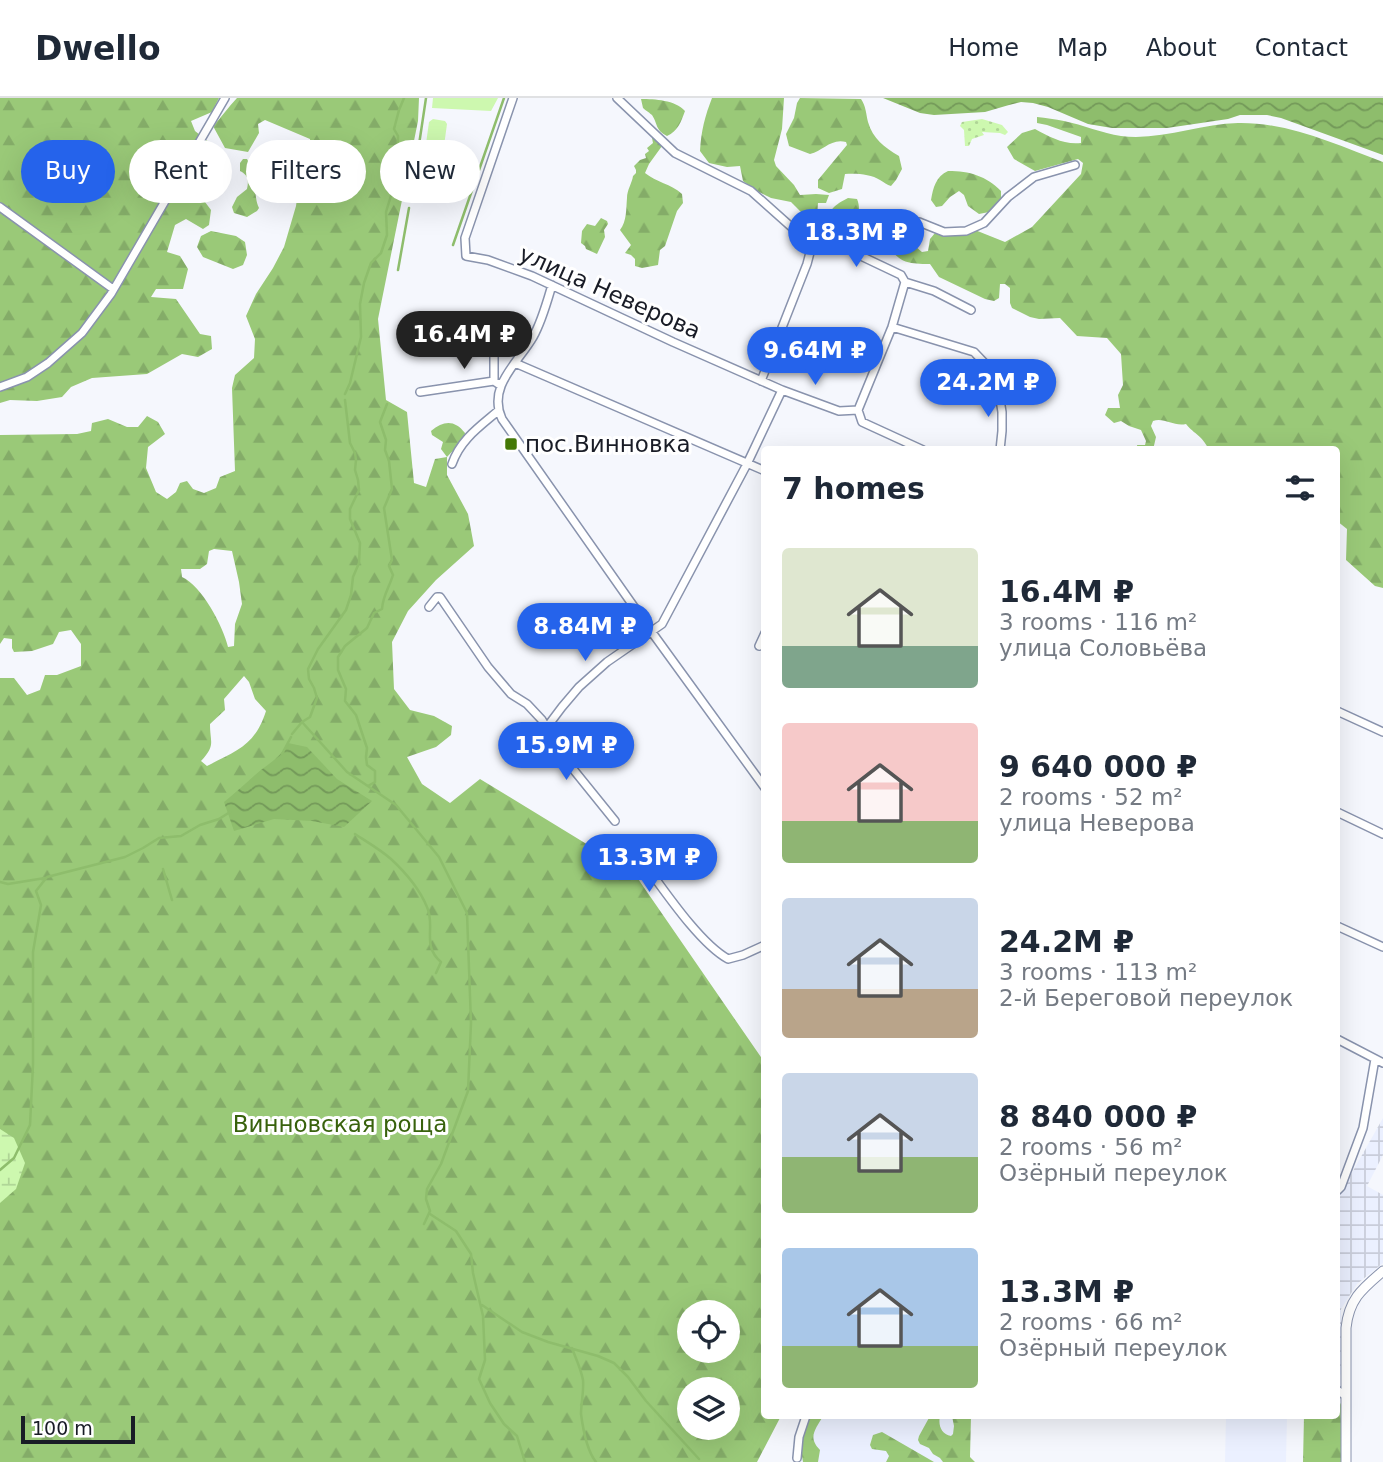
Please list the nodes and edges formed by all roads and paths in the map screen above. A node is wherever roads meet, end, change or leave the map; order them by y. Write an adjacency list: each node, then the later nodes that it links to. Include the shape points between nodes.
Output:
1 (225, 98): 9 (street)
2 (513, 98): 8 (street, улица Неверова, via 465,238 466,256 507,266)
3 (617, 98): 6 (street, via 675,153 751,191)
4 (1075, 165): 6 (street, via 1034,177 984,223 966,231 944,232 919,222 878,218 836,222)
5 (0, 207): 9 (street)
6 (813, 241): 7 (street, via 845,246 901,275); 14 (street)
7 (905, 282): 10 (street); 12 (street)
8 (552, 285): 13 (street, via 534,336); 14 (street, улица Неверова)
9 (113, 289): 16 (street, via 72,343 27,377)
10 (971, 310)
11 (489, 318): 15 (street)
12 (892, 327): 19 (street); 22 (street, via 974,352 994,373 1003,430)
13 (515, 363): 15 (street); 24 (street)
14 (761, 381): 17 (street, улица Неверова)
15 (497, 383): 18 (street); 20 (street)
16 (0, 387)
17 (782, 390): 19 (street, улица Неверова, via 839,411); 24 (street)
18 (420, 392)
19 (858, 410): 21 (street, via 862,422)
20 (498, 411): 23 (street, via 469,436); 27 (street)
21 (914, 446)
22 (1001, 446)
23 (452, 464)
24 (747, 464): 25 (street); 27 (street, via 662,624)
25 (761, 469)
26 (429, 607): 31 (street, via 440,597 488,667)
27 (651, 632): 31 (street, via 579,687); 33 (street)
28 (761, 642): 29 (street)
29 (759, 646)
30 (1340, 712): 32 (street)
31 (547, 727): 35 (street, via 569,764)
32 (1383, 732)
33 (761, 783)
34 (1340, 814): 36 (street)
35 (615, 821)
36 (1383, 834)
37 (649, 870): 39 (street, via 719,954 728,959)
38 (1340, 927): 40 (street)
39 (761, 947)
40 (1383, 947)
41 (1340, 1041): 42 (street)
42 (1379, 1061): 43 (street, via 1363,1128)
43 (1340, 1188)
44 (1383, 1271): 46 (street, via 1360,1291 1348,1314)
45 (1340, 1393): 46 (street)
46 (1346, 1396): 49 (street)
47 (805, 1419): 48 (street)
48 (797, 1458)
49 (1346, 1462)

